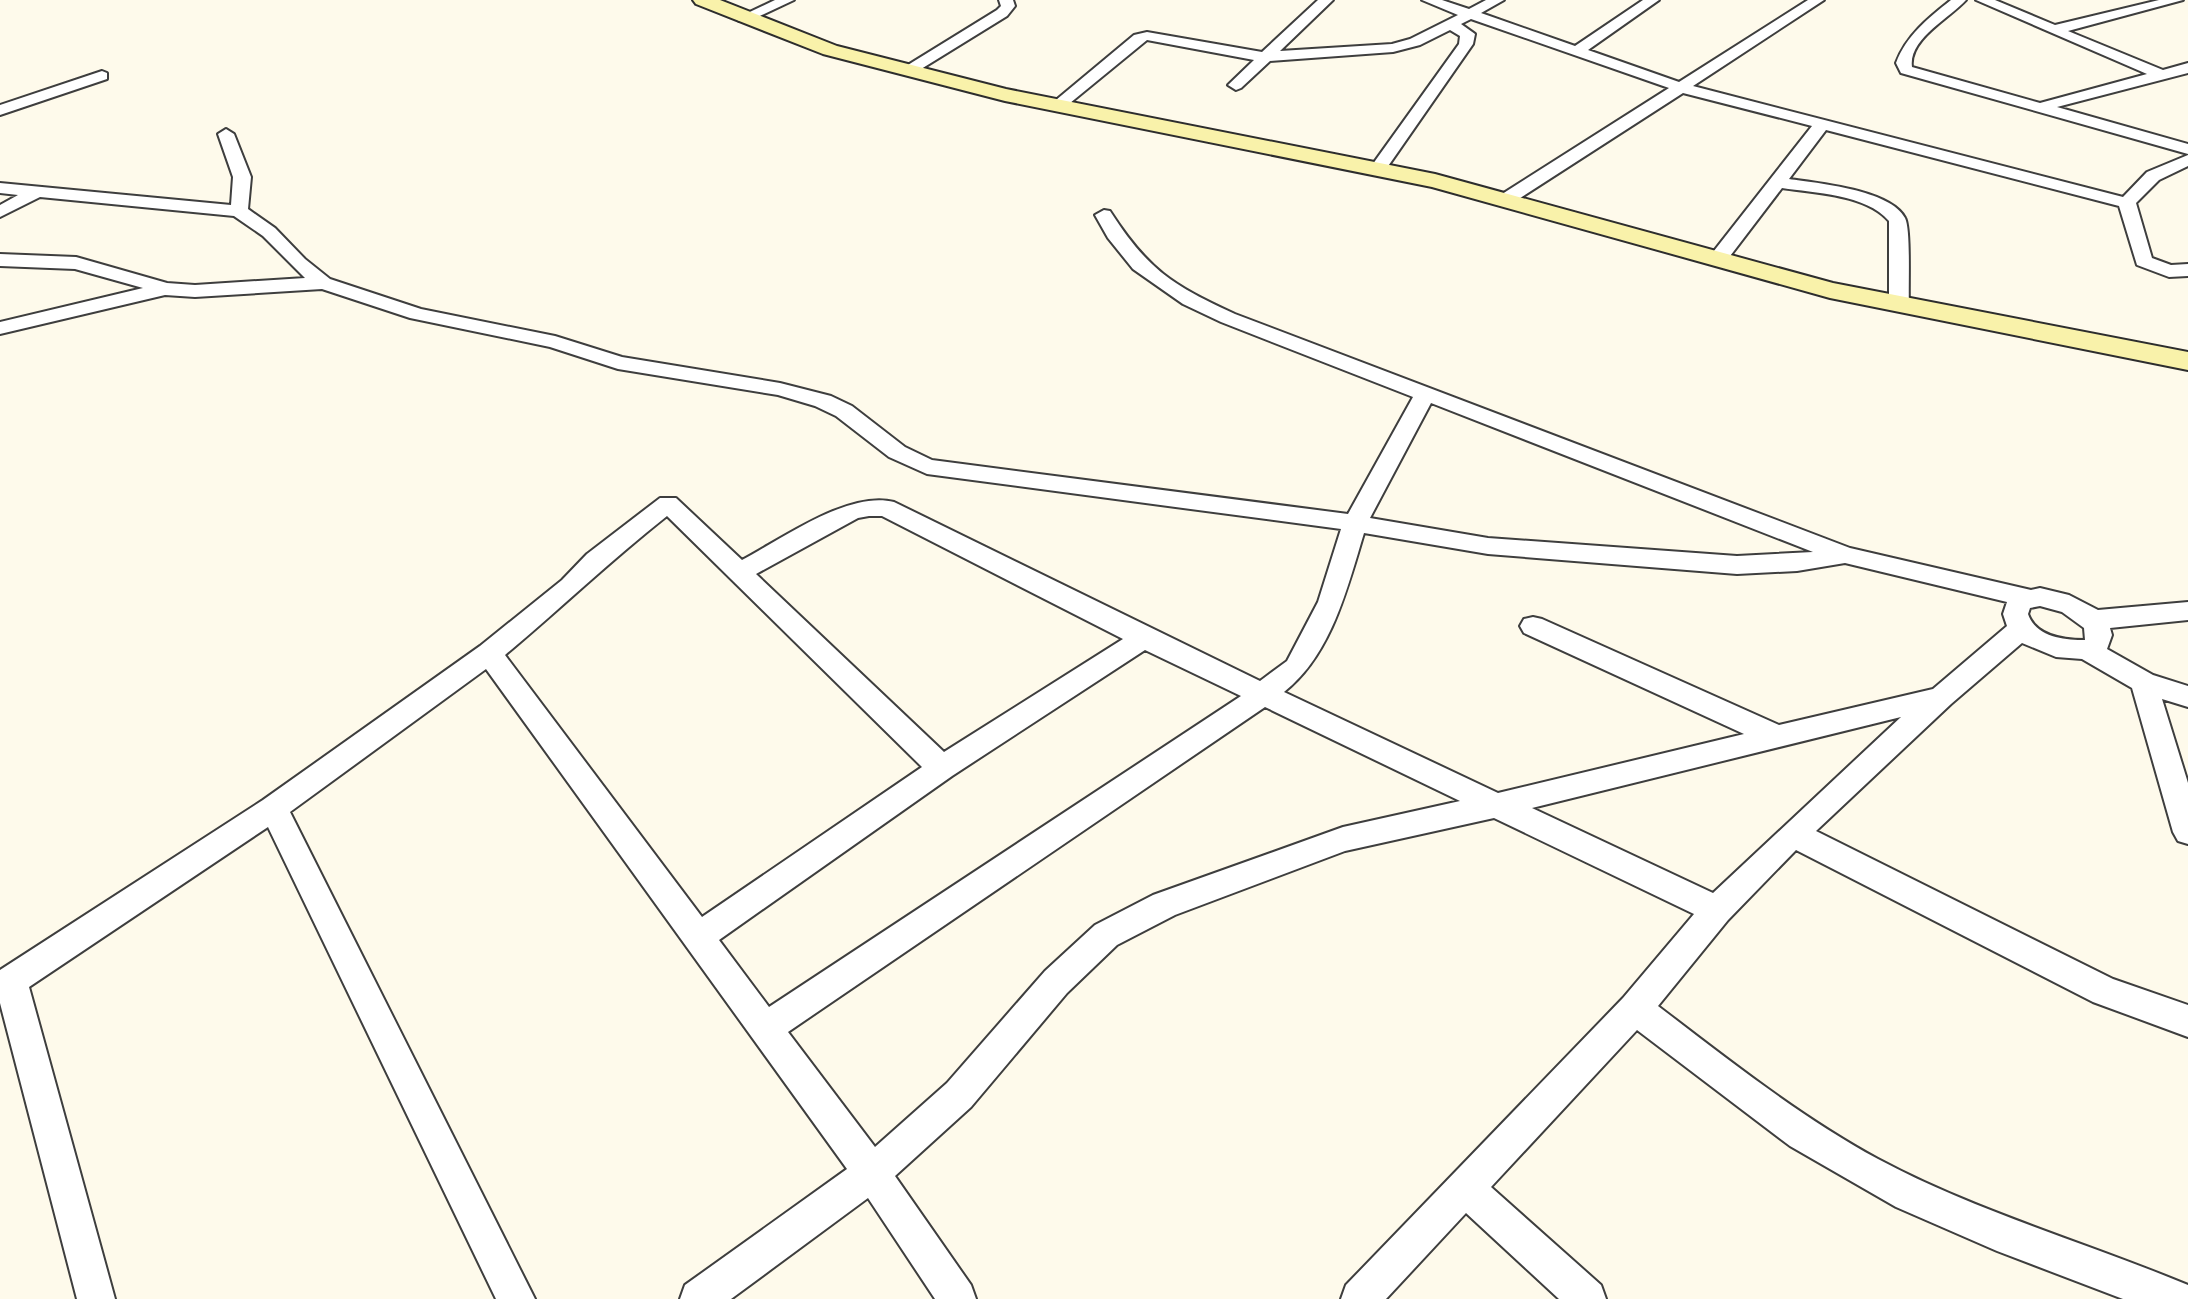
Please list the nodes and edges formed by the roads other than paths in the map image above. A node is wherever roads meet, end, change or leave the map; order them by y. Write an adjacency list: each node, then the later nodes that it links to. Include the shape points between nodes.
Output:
1 (703, 0): 13 (street)
2 (787, 0): 13 (street)
3 (1006, 0): 19 (street, via 1002,13)
4 (1326, 0): 17 (street)
5 (1429, 0): 12 (street)
6 (1497, 0): 12 (street)
7 (1652, 0): 16 (street)
8 (1817, 0): 23 (street)
9 (1959, 0): 25 (street, via 1904,57 1906,70)
10 (1983, 0): 15 (street)
11 (2176, 0): 15 (street)
12 (1470, 14): 14 (street); 16 (street)
13 (744, 18): 19 (street, via 830,50)
14 (1451, 24): 17 (street, via 1393,48); 31 (street, via 1468,34 1466,44)
15 (2053, 30): 20 (street)
16 (1578, 50): 23 (street)
17 (1263, 57): 22 (street); 24 (street, via 1147,36)
18 (2188, 68): 20 (street)
19 (908, 71): 24 (street)
20 (2162, 75): 25 (street)
21 (102, 76): 26 (street)
22 (1236, 85)
23 (1683, 88): 27 (street); 35 (street)
24 (1058, 105): 31 (street)
25 (2040, 107): 29 (street)
26 (0, 110)
27 (1821, 126): 32 (street); 36 (street)
28 (226, 134): 37 (street, via 242,177)
29 (2188, 149)
30 (2188, 160): 36 (street, via 2154,173)
31 (1378, 168): 35 (street)
32 (1779, 182): 41 (street); 45 (street, via 1875,202 1895,213)
33 (0, 188): 34 (street)
34 (40, 190): 37 (street); 38 (street)
35 (1505, 200): 41 (street)
36 (2127, 203): 42 (street, via 2144,261 2169,271)
37 (239, 211): 43 (street)
38 (0, 212)
39 (1104, 215): 48 (street, via 1129,255 1188,300)
40 (0, 260): 44 (street, via 76,263)
41 (1717, 260): 45 (street)
42 (2188, 270)
43 (323, 283): 44 (street); 49 (street, via 417,314 555,342 618,363 823,401 927,467)
44 (166, 289): 46 (street)
45 (1899, 305): 47 (street)
46 (0, 328)
47 (2188, 361)
48 (1425, 394): 49 (street); 50 (street)
49 (1355, 523): 50 (street, via 1488,546 1737,565); 60 (street, via 1331,602 1313,639 1296,668)
50 (1845, 555): 53 (street)
51 (739, 572): 56 (street, via 851,512 886,508); 58 (street, via 668,503); 64 (street)
52 (2188, 611): 54 (street)
53 (2025, 613): 54 (street, via 2054,599); 57 (street, via 2032,637 2061,650); 61 (street)
54 (2092, 620): 57 (street, via 2100,639)
55 (1533, 626): 63 (street)
56 (1144, 638): 60 (street); 64 (street)
57 (2088, 650): 59 (street)
58 (489, 653): 67 (street); 71 (street)
59 (2144, 682): 62 (street); 65 (street)
60 (1268, 694): 66 (street); 75 (street)
61 (1941, 697): 63 (street); 69 (street)
62 (2188, 697)
63 (1778, 737): 66 (street)
64 (942, 768): 71 (street)
65 (2182, 798): 68 (street)
66 (1497, 805): 70 (street); 76 (street, via 1328,844 1164,905 1106,935 1046,993 959,1095)
67 (273, 808): 72 (street); 79 (street)
68 (2188, 832)
69 (1793, 834): 70 (street); 74 (street, via 2104,991)
70 (1717, 910): 73 (street)
71 (696, 938): 75 (street)
72 (5, 985): 78 (street)
73 (1635, 1009): 77 (street); 84 (street, via 1828,1150 1905,1191)
74 (2188, 1021)
75 (764, 1029): 76 (street)
76 (872, 1173): 80 (street); 81 (street)
77 (1465, 1188): 82 (street); 83 (street)
78 (96, 1299)
79 (516, 1299)
80 (699, 1299)
81 (957, 1299)
82 (1360, 1299)
83 (1587, 1299)
84 (2175, 1299)

